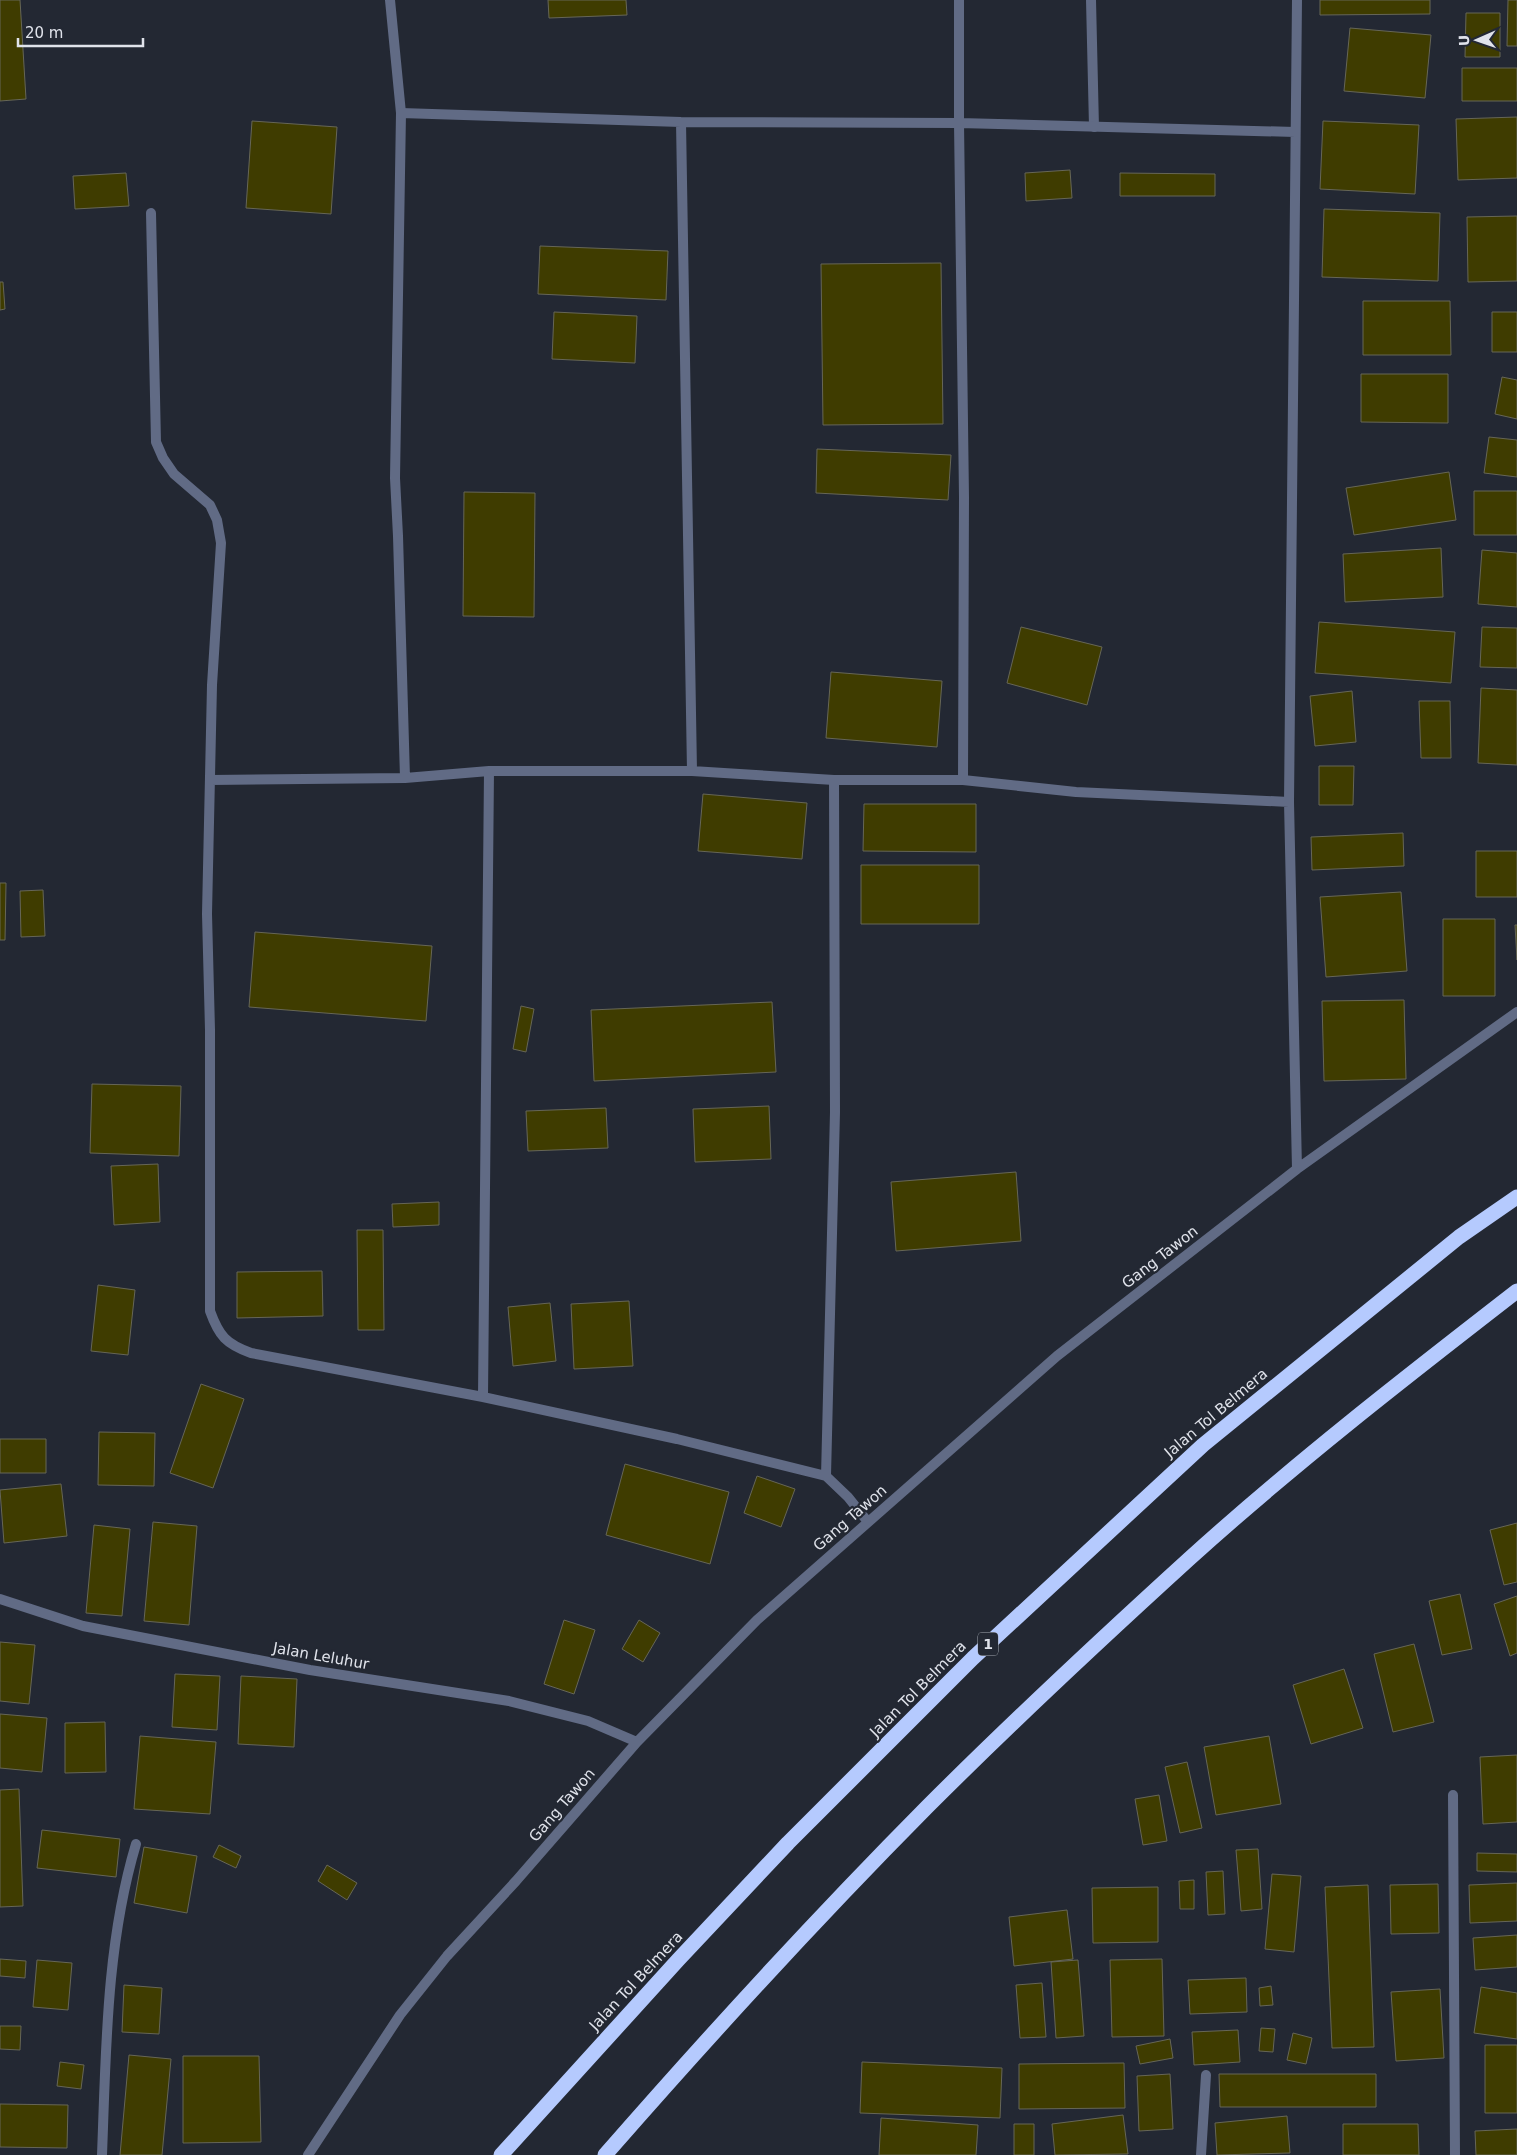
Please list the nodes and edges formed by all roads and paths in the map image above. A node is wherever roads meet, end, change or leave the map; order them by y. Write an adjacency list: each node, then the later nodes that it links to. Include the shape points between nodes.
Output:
1 (390, 0): 5 (street)
2 (959, 0): 7 (street)
3 (1091, 0): 8 (street)
4 (1297, 0): 9 (street)
5 (401, 113): 6 (street); 13 (street, via 395,478)
6 (681, 122): 7 (street); 12 (street)
7 (959, 123): 8 (street); 16 (street, via 964,496)
8 (1094, 126): 9 (street)
9 (1296, 132): 17 (street)
10 (150, 214): 14 (street, via 156,442 174,474 210,505 217,520 221,543)
11 (489, 771): 12 (street); 13 (street); 22 (street)
12 (692, 771): 15 (street)
13 (404, 778): 14 (street)
14 (210, 780): 22 (street, via 207,914 210,1311 216,1328 235,1347 251,1353)
15 (834, 780): 16 (street); 23 (street, via 835,1112)
16 (963, 780): 17 (street, via 1076,792)
17 (1288, 802): 19 (street)
18 (1517, 1012): 19 (street, Gang Tawon)
19 (1296, 1169): 24 (street, Gang Tawon, via 1057,1356)
20 (1517, 1197): 30 (highway, Jalan Tol Belmera / 1, via 1436,1255 1203,1446 973,1658 782,1850)
21 (1517, 1291): 33 (highway, via 1433,1356 1191,1557 1047,1691 928,1807 702,2044)
22 (483, 1397): 23 (street, via 677,1439)
23 (826, 1476): 24 (street)
24 (868, 1522): 26 (street, Gang Tawon, via 757,1620)
25 (0, 1599): 26 (street, Jalan Leluhur, via 84,1626 310,1670 509,1701 588,1721)
26 (637, 1742): 32 (street, Gang Tawon, via 447,1956 400,2015)
27 (1453, 1795): 35 (street)
28 (136, 1844): 31 (street, via 118,1930 108,2012)
29 (1206, 2075): 34 (street)
30 (505, 2150)
31 (102, 2155)
32 (308, 2155)
33 (605, 2155)
34 (1202, 2155)
35 (1455, 2155)

